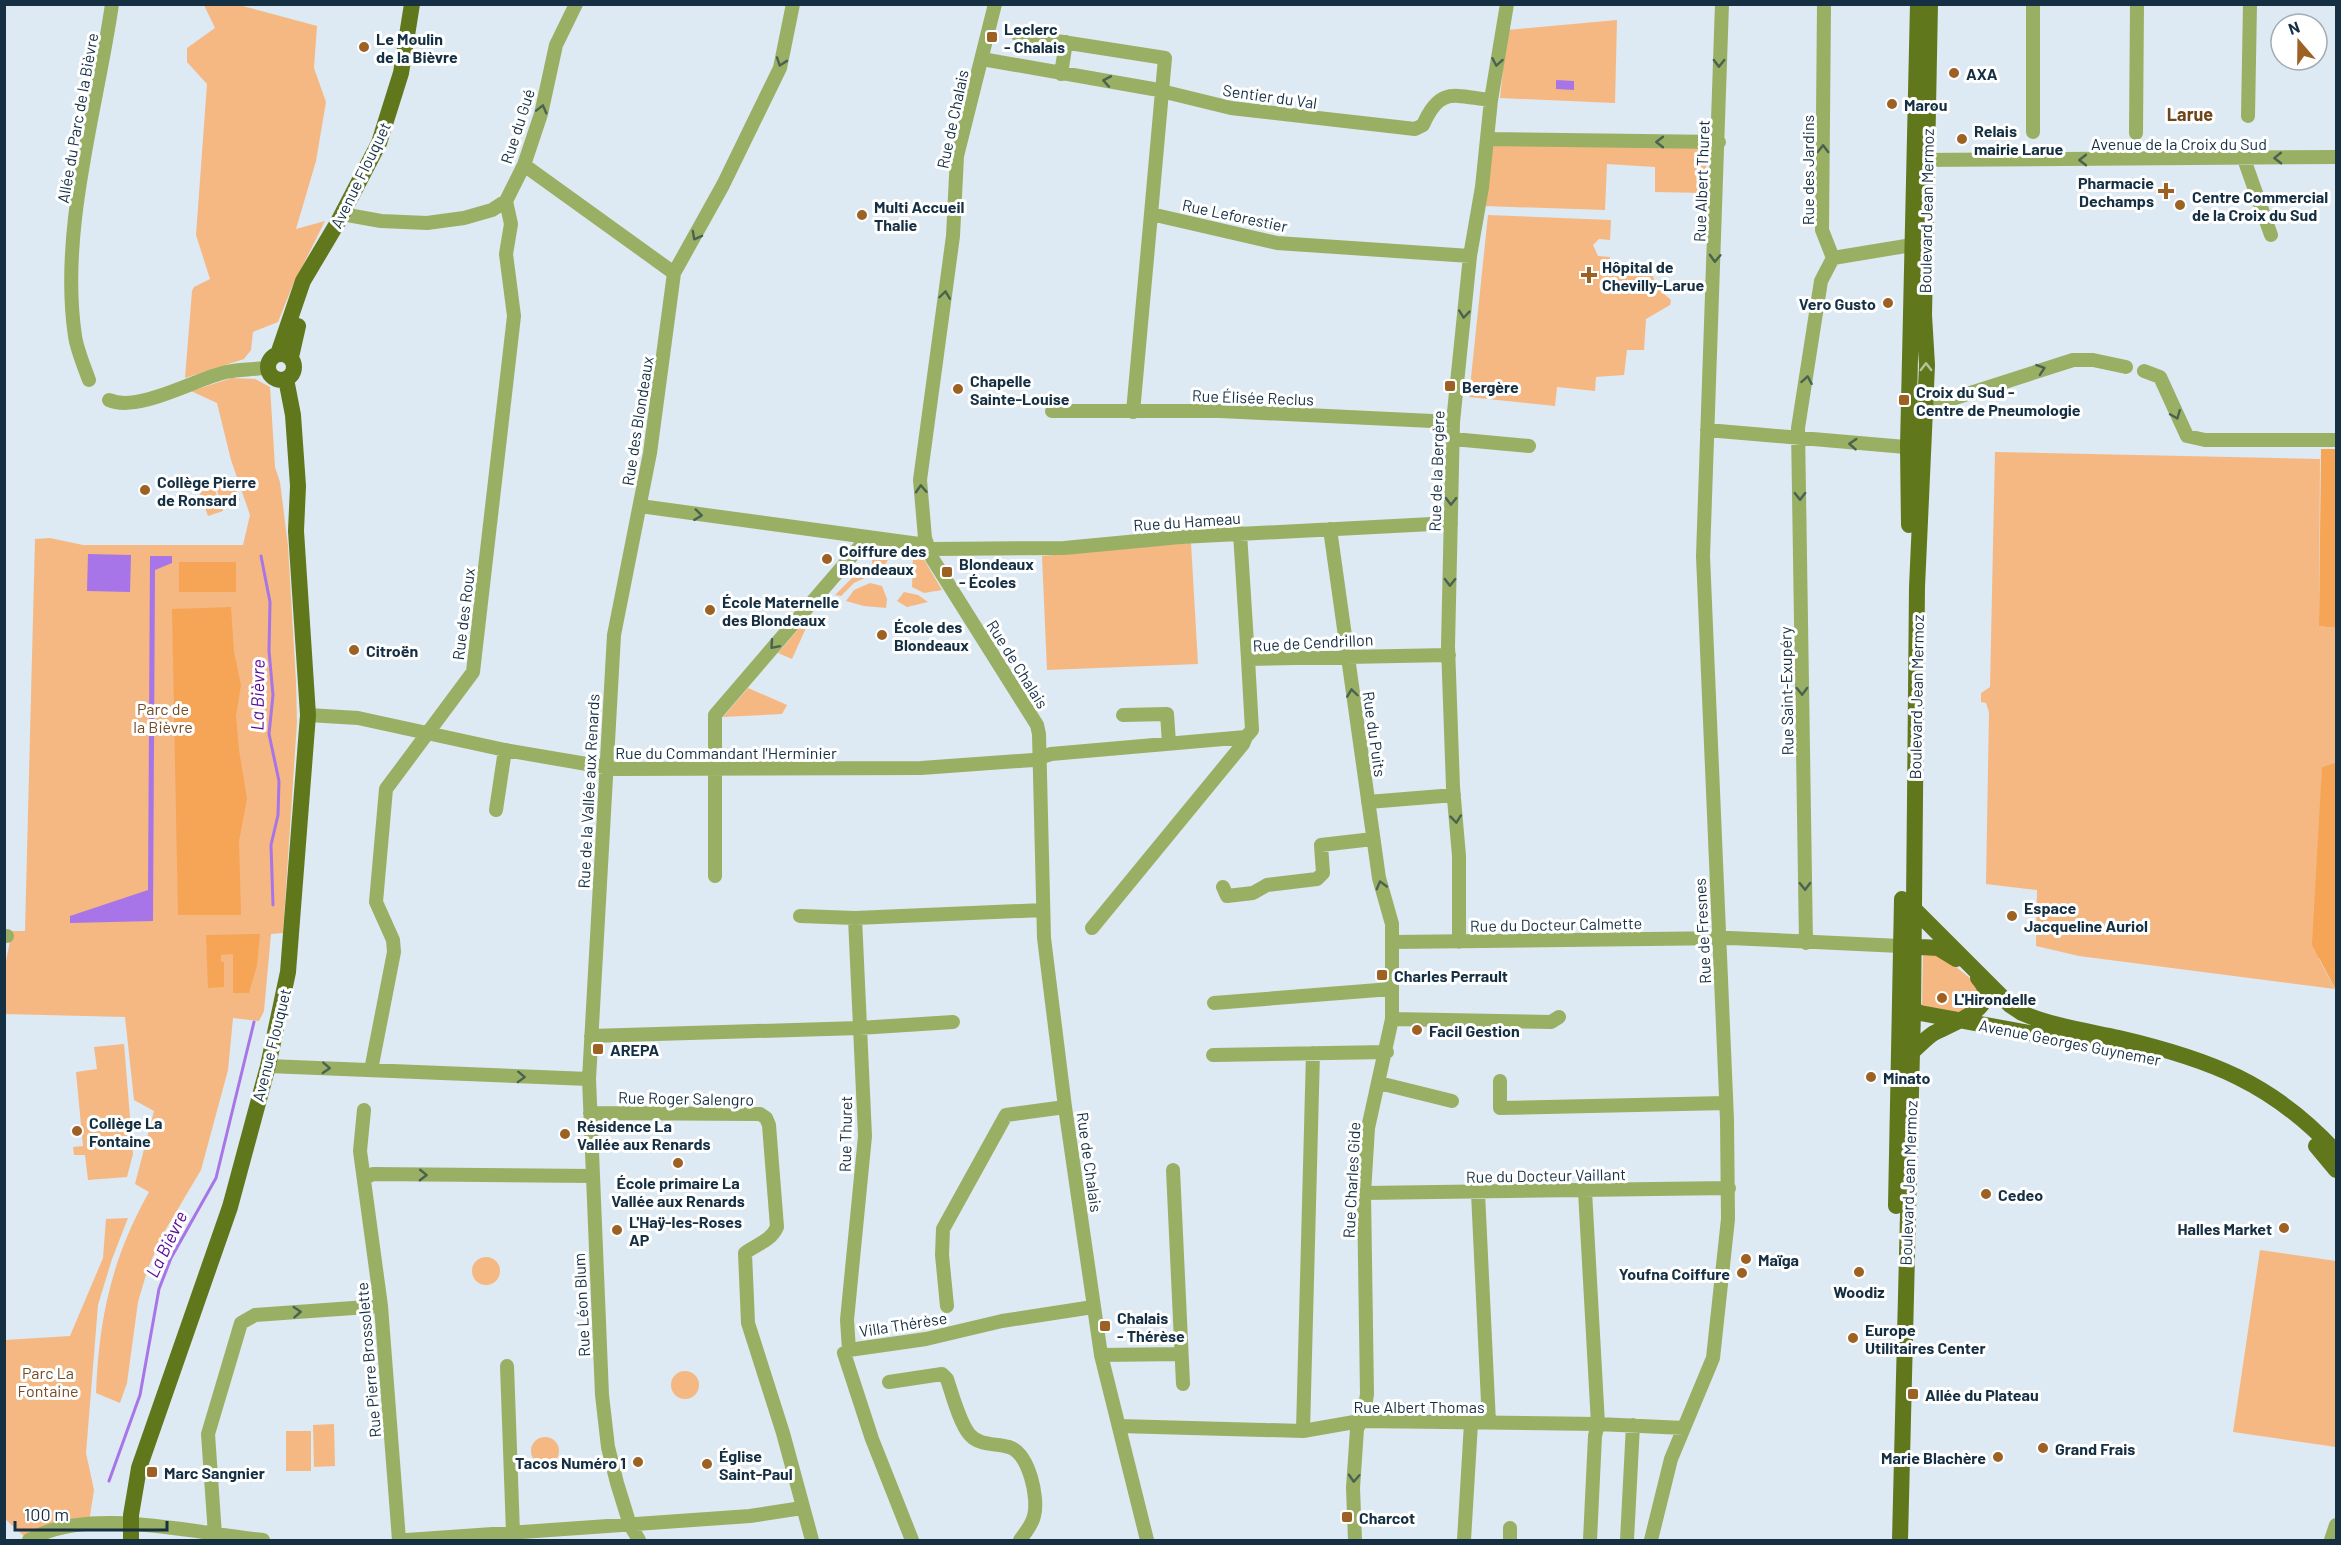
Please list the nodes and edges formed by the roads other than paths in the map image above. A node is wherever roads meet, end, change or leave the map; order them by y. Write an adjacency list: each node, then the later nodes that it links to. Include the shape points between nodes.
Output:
1 (112, 4): 40 (street, Allée du Parc de la Bièvre, via 84,152 74,244 75,337)
2 (412, 4): 30 (main road, Avenue Flouquet, via 389,117)
3 (576, 4): 28 (street, Rue du Gué, one-way to 3, via 541,114 556,45)
4 (793, 4): 36 (street, one-way to 36, via 780,68 723,185)
5 (995, 4): 16 (street, Rue de Chalais)
6 (1507, 4): 19 (street, Rue de la Bergère, one-way to 19)
7 (1722, 4): 24 (street, Rue Albert Thuret, one-way to 24)
8 (1824, 4): 35 (street, Rue des Jardins, one-way to 8, via 1822,230)
9 (1918, 4): 27 (main road, Boulevard Jean Mermoz)
10 (1930, 4): 27 (main road, Boulevard Jean Mermoz)
11 (2033, 4): 21 (street)
12 (2138, 4): 22 (street)
13 (2250, 4): 20 (street)
14 (1018, 35): 15 (street)
15 (1066, 42): 17 (street); 18 (street, via 1166,58)
16 (982, 59): 17 (street); 58 (street, Rue de Chalais, one-way to 16, via 920,480 952,244 957,156)
17 (1061, 74): 18 (street, one-way to 17)
18 (1164, 93): 19 (street, Sentier du Val, via 1231,108 1414,129 1423,126 1431,106 1446,96); 31 (street)
19 (1491, 100): 23 (street, Rue de la Bergère)
20 (2248, 116)
21 (2033, 132)
22 (2136, 133)
23 (1487, 139): 24 (street, one-way to 23); 34 (street, Rue de la Bergère)
24 (1719, 142): 47 (street, Rue Albert Thuret, one-way to 47)
25 (2337, 157): 26 (street, Avenue de la Croix du Sud, one-way to 26)
26 (2244, 159): 27 (street, Avenue de la Croix du Sud, one-way to 27); 32 (street)
27 (1920, 160): 33 (main road, Boulevard Jean Mermoz); 43 (main road, Boulevard Jean Mermoz, one-way to 27)
28 (524, 165): 29 (street, Rue du Gué); 36 (street)
29 (506, 201): 30 (street, via 492,210 464,218 427,223); 64 (street, Rue des Roux, via 511,224 506,254 514,316 473,672)
30 (342, 214): 37 (main road, Avenue Flouquet, via 303,281)
31 (1151, 214): 34 (street, Rue Leforestier, via 1276,243); 45 (street)
32 (2271, 235)
33 (1912, 245): 35 (street); 41 (main road, Boulevard Jean Mermoz)
34 (1470, 256): 46 (street, Rue de la Bergère, one-way to 46)
35 (1833, 258): 48 (street, one-way to 35, via 1821,281)
36 (674, 273): 53 (street, Rue des Blondeaux)
37 (280, 367): 42 (street, via 227,372 138,402 116,404); 62 (main road, Avenue Flouquet)
38 (2126, 367): 43 (street, one-way to 38, via 2064,362 2093,360)
39 (2144, 371): 50 (street, one-way to 50, via 2160,377 2187,435 2205,440)
40 (89, 380)
41 (1909, 393): 43 (street); 52 (main road, Boulevard Jean Mermoz)
42 (109, 400)
43 (1926, 406): 52 (main road, Boulevard Jean Mermoz)
44 (1052, 411): 45 (street, Rue Élisée Reclus)
45 (1132, 411): 46 (street, Rue Élisée Reclus, via 1220,411)
46 (1453, 422): 49 (street, Rue de la Bergère)
47 (1707, 430): 48 (street); 82 (street, Rue de Fresnes, via 1703,556)
48 (1798, 438): 52 (street, one-way to 48); 85 (street, Rue Saint-Exupéry, one-way to 85)
49 (1453, 439): 51 (street); 54 (street, Rue de la Bergère, one-way to 54)
50 (2337, 440)
51 (1528, 446)
52 (1916, 448): 77 (main road, Boulevard Jean Mermoz); 86 (main road, Boulevard Jean Mermoz, via 1910,475)
53 (640, 507): 57 (street, Rue des Blondeaux, one-way to 57); 69 (street, Rue de la Vallée aux Renards, via 614,635)
54 (1451, 523): 55 (street, Rue du Hameau); 60 (street, Rue de la Bergère, one-way to 60)
55 (1330, 529): 56 (street, Rue du Hameau); 59 (street, Rue du Puits)
56 (1240, 533): 58 (street, Rue du Hameau, via 1064,548); 61 (street)
57 (868, 537): 58 (street, Rue des Blondeaux); 70 (street, one-way to 70, via 715,715)
58 (926, 547): 68 (street, Rue de Chalais, via 1037,725)
59 (1346, 655): 60 (street, Rue de Cendrillon); 61 (street, Rue de Cendrillon); 72 (street, Rue du Puits, one-way to 59)
60 (1449, 655): 71 (street, Rue de la Bergère)
61 (1248, 659): 65 (street, Rue de Cendrillon, via 1252,730)
62 (308, 715): 64 (street, Rue du Commandant l'Herminier, via 358,718); 102 (main road, Avenue Flouquet, via 291,954)
63 (1123, 715): 66 (street, via 1167,714)
64 (429, 732): 67 (street, Rue du Commandant l'Herminier); 103 (street, Rue des Roux, via 384,793 375,902 393,940 394,952)
65 (1246, 736): 66 (street); 81 (street)
66 (1169, 744): 68 (street)
67 (505, 750): 69 (street, Rue du Commandant l'Herminier); 73 (street)
68 (1040, 758): 70 (street, Rue du Commandant l'Herminier, via 921,768); 78 (street, Rue de Chalais)
69 (605, 768): 70 (street, Rue du Commandant l'Herminier); 97 (street, Rue de la Vallée aux Renards)
70 (714, 770): 75 (street)
71 (1454, 795): 72 (street); 84 (street, Rue de la Bergère, one-way to 84)
72 (1368, 802): 74 (street, Rue du Puits)
73 (496, 810)
74 (1373, 839): 76 (street, via 1321,845 1323,873 1317,879 1268,885 1253,893 1227,896); 83 (street, Rue du Puits, one-way to 74)
75 (715, 876)
76 (1223, 887)
77 (1913, 908): 86 (main road, Boulevard Jean Mermoz); 87 (main road, Avenue Georges Guynemer)
78 (1043, 910): 80 (street); 110 (street, Rue de Chalais)
79 (800, 916): 80 (street)
80 (855, 918): 96 (street, Rue Thuret)
81 (1092, 928)
82 (1718, 938): 84 (street, Rue du Docteur Calmette); 85 (street, Rue du Docteur Calmette); 109 (street, Rue de Fresnes)
83 (1393, 942): 84 (street, Rue du Docteur Calmette); 89 (street, Rue Charles Gide)
84 (1459, 942)
85 (1806, 943): 86 (street, Rue du Docteur Calmette)
86 (1907, 946): 87 (main road, via 1938,948); 88 (main road, Boulevard Jean Mermoz); 91 (main road, Boulevard Jean Mermoz)
87 (1968, 964): 94 (main road, via 1983,984 1986,999); 108 (main road, Avenue Georges Guynemer, via 2022,1013 2193,1058 2234,1074)
88 (1900, 987): 91 (main road, via 1905,1007); 133 (main road, Boulevard Jean Mermoz)
89 (1391, 989): 90 (street); 93 (street, Rue Charles Gide)
90 (1214, 1003)
91 (1913, 1011): 94 (main road, Avenue Georges Guynemer); 99 (main road, Boulevard Jean Mermoz)
92 (1559, 1017): 93 (street, via 1551,1022)
93 (1392, 1019): 98 (street, Rue Charles Gide)
94 (1962, 1020): 99 (main road, via 1934,1034); 113 (main road, Avenue Georges Guynemer, via 2157,1058 2219,1079)
95 (953, 1022): 96 (street)
96 (859, 1028): 97 (street); 127 (street, Rue Thuret, via 865,1136 847,1320)
97 (591, 1036): 104 (street, Rue de la Vallée aux Renards)
98 (1387, 1052): 100 (street); 106 (street, Rue Charles Gide)
99 (1912, 1052): 133 (main road, Boulevard Jean Mermoz)
100 (1313, 1053): 101 (street); 141 (street)
101 (1213, 1055)
102 (268, 1066): 103 (street, one-way to 103); 145 (main road, Avenue Flouquet, via 230,1207 139,1468)
103 (372, 1070): 104 (street, one-way to 104)
104 (589, 1079): 112 (street, Rue Léon Blum)
105 (1500, 1081): 109 (street, via 1500,1108)
106 (1379, 1083): 107 (street); 122 (street, Rue Charles Gide, via 1368,1128)
107 (1452, 1101)
108 (2282, 1101): 113 (main road); 115 (main road, Avenue Georges Guynemer)
109 (1726, 1103): 120 (street, Rue de Fresnes)
110 (1065, 1107): 125 (street, via 1006,1115 944,1229); 126 (street, Rue de Chalais)
111 (364, 1110): 119 (street, Rue Pierre Brossolette, via 360,1151)
112 (590, 1113): 118 (street, Rue Léon Blum); 142 (street, Rue Roger Salengro, via 759,1114 766,1118 777,1227 774,1235 745,1252 746,1309)
113 (2287, 1118): 114 (main road, Avenue Georges Guynemer)
114 (2302, 1132): 115 (main road, via 2316,1136); 117 (main road, Avenue Georges Guynemer)
115 (2337, 1154)
116 (1173, 1170): 128 (street)
117 (2337, 1170)
118 (592, 1176): 119 (street, one-way to 118, via 373,1174); 143 (street, Rue Léon Blum, via 602,1395 608,1447)
119 (365, 1178): 124 (street, Rue Pierre Brossolette)
120 (1729, 1188): 121 (street, Rue du Docteur Vaillant); 140 (street, Rue de Fresnes, via 1713,1358)
121 (1585, 1191): 123 (street, Rue du Docteur Vaillant); 137 (street)
122 (1364, 1193): 123 (street, Rue du Docteur Vaillant); 134 (street, Rue Charles Gide, via 1367,1394)
123 (1478, 1193): 136 (street)
124 (381, 1306): 147 (street, one-way to 124, via 208,1434 241,1323 255,1315); 150 (street, Rue Pierre Brossolette)
125 (946, 1306)
126 (1093, 1307): 127 (street, Villa Thérèse); 129 (street, Rue de Chalais)
127 (849, 1350): 154 (street, Villa Thérèse, via 844,1353 872,1439)
128 (1180, 1354): 129 (street); 132 (street)
129 (1101, 1355): 139 (street, Rue de Chalais)
130 (507, 1366): 146 (street)
131 (889, 1382): 155 (street, via 942,1374 968,1433 977,1442 1010,1447 1020,1453 1037,1502 1034,1518)
132 (1183, 1384)
133 (1898, 1386): 162 (main road); 163 (main road)
134 (1360, 1421): 135 (street, Rue Albert Thomas); 141 (street, Rue Albert Thomas); 157 (street, Rue Charles Gide, one-way to 157, via 1353,1488)
135 (1471, 1423): 136 (street, Rue Albert Thomas); 158 (street)
136 (1489, 1423): 137 (street, Rue Albert Thomas)
137 (1598, 1424): 138 (street, Rue Albert Thomas); 159 (street, via 1594,1436)
138 (1633, 1425): 140 (street, Rue Albert Thomas); 160 (street)
139 (1119, 1426): 141 (street, Rue Albert Thomas); 156 (street, Rue de Chalais)
140 (1685, 1426): 161 (street, Rue de Fresnes, via 1671,1459)
141 (1303, 1431)
142 (802, 1508): 143 (street); 153 (street)
143 (630, 1525): 146 (street); 152 (street, Rue Léon Blum)
144 (2337, 1525): 164 (street)
145 (130, 1532): 147 (street); 148 (street, via 66,1527)
146 (513, 1533): 151 (street)
147 (215, 1534): 149 (street)
148 (29, 1540)
149 (263, 1540)
150 (399, 1540)
151 (407, 1540)
152 (639, 1540)
153 (812, 1540)
154 (912, 1540)
155 (1020, 1540)
156 (1145, 1540)
157 (1355, 1540)
158 (1464, 1540)
159 (1590, 1540)
160 (1627, 1540)
161 (1651, 1540)
162 (1889, 1540)
163 (1900, 1540)
164 (2331, 1540)

